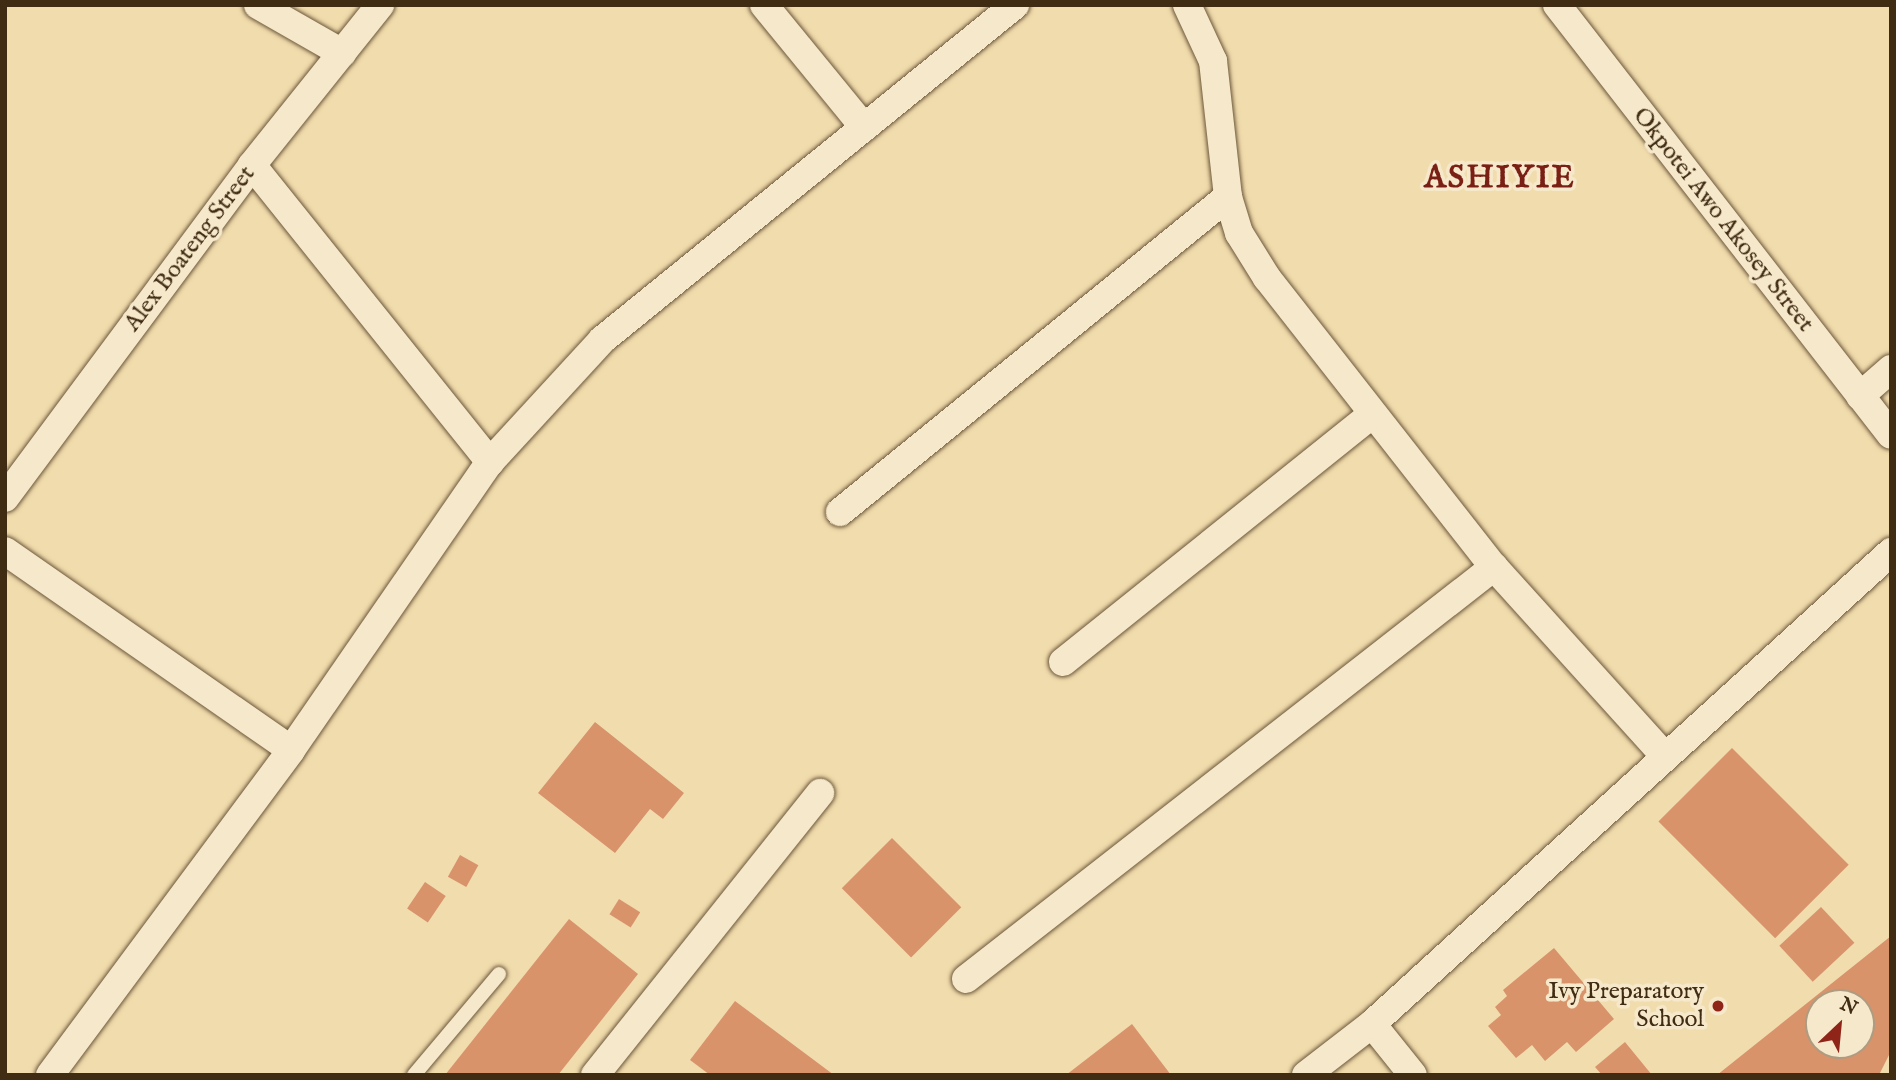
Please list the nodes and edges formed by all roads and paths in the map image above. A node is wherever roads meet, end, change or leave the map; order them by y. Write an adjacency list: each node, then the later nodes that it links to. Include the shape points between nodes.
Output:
1 (258, 5): 7 (street)
2 (380, 5): 7 (street, Alex Boateng Street)
3 (764, 5): 8 (street)
4 (1015, 5): 8 (street)
5 (1187, 5): 10 (street, via 1213,61)
6 (1557, 5): 12 (street, Okpotei Awo Akosey Street)
7 (342, 53): 9 (street, Alex Boateng Street)
8 (864, 127): 15 (street, via 601,340)
9 (252, 165): 15 (street); 16 (street, Alex Boateng Street)
10 (1228, 197): 13 (street, via 1239,233 1267,278); 17 (street)
11 (1891, 369): 12 (street)
12 (1860, 396): 14 (street, Okpotei Awo Akosey Street)
13 (1371, 415): 20 (street); 21 (street)
14 (1891, 435)
15 (490, 462): 22 (street)
16 (5, 498)
17 (840, 512)
18 (5, 551): 22 (street)
19 (1891, 552): 23 (street)
20 (1494, 567): 23 (street); 26 (street)
21 (1063, 662)
22 (291, 750): 28 (street)
23 (1664, 755): 27 (street)
24 (820, 793): 30 (street)
25 (499, 974): 29 (lane)
26 (966, 979)
27 (1372, 1024): 31 (street); 32 (street)
28 (50, 1075)
29 (414, 1075)
30 (595, 1075)
31 (1306, 1075)
32 (1413, 1075)

